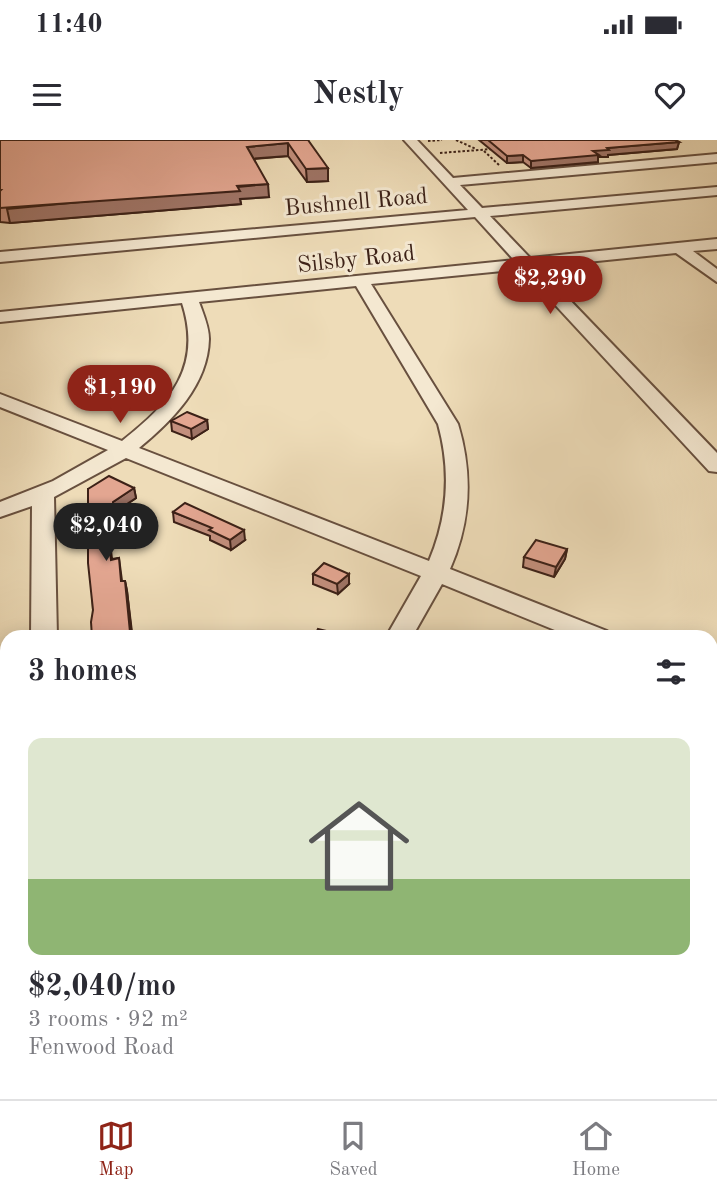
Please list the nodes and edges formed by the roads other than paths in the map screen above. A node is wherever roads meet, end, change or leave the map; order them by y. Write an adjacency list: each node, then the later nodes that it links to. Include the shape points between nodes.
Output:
1 (416, 141): 3 (street)
2 (717, 158): 3 (street)
3 (449, 182): 5 (street)
4 (717, 191): 5 (street, Bushnell Road)
5 (478, 213): 8 (street, Bushnell Road); 9 (street)
6 (717, 244): 7 (street, Silsby Road)
7 (679, 248): 9 (street, Silsby Road); 10 (street)
8 (0, 257)
9 (527, 264): 11 (street, Silsby Road); 16 (street)
10 (717, 277)
11 (361, 281): 12 (street, Silsby Road); 19 (street, via 448,424 457,449 460,477 454,524)
12 (189, 298): 13 (street, Silsby Road); 15 (street, via 200,337 191,380 172,407)
13 (0, 317)
14 (0, 400): 15 (street)
15 (122, 451): 17 (street); 19 (street)
16 (717, 466)
17 (43, 496): 18 (street); 20 (street)
18 (0, 510)
19 (435, 574): 21 (street); 22 (street)
20 (44, 630)
21 (403, 630)
22 (580, 630)

